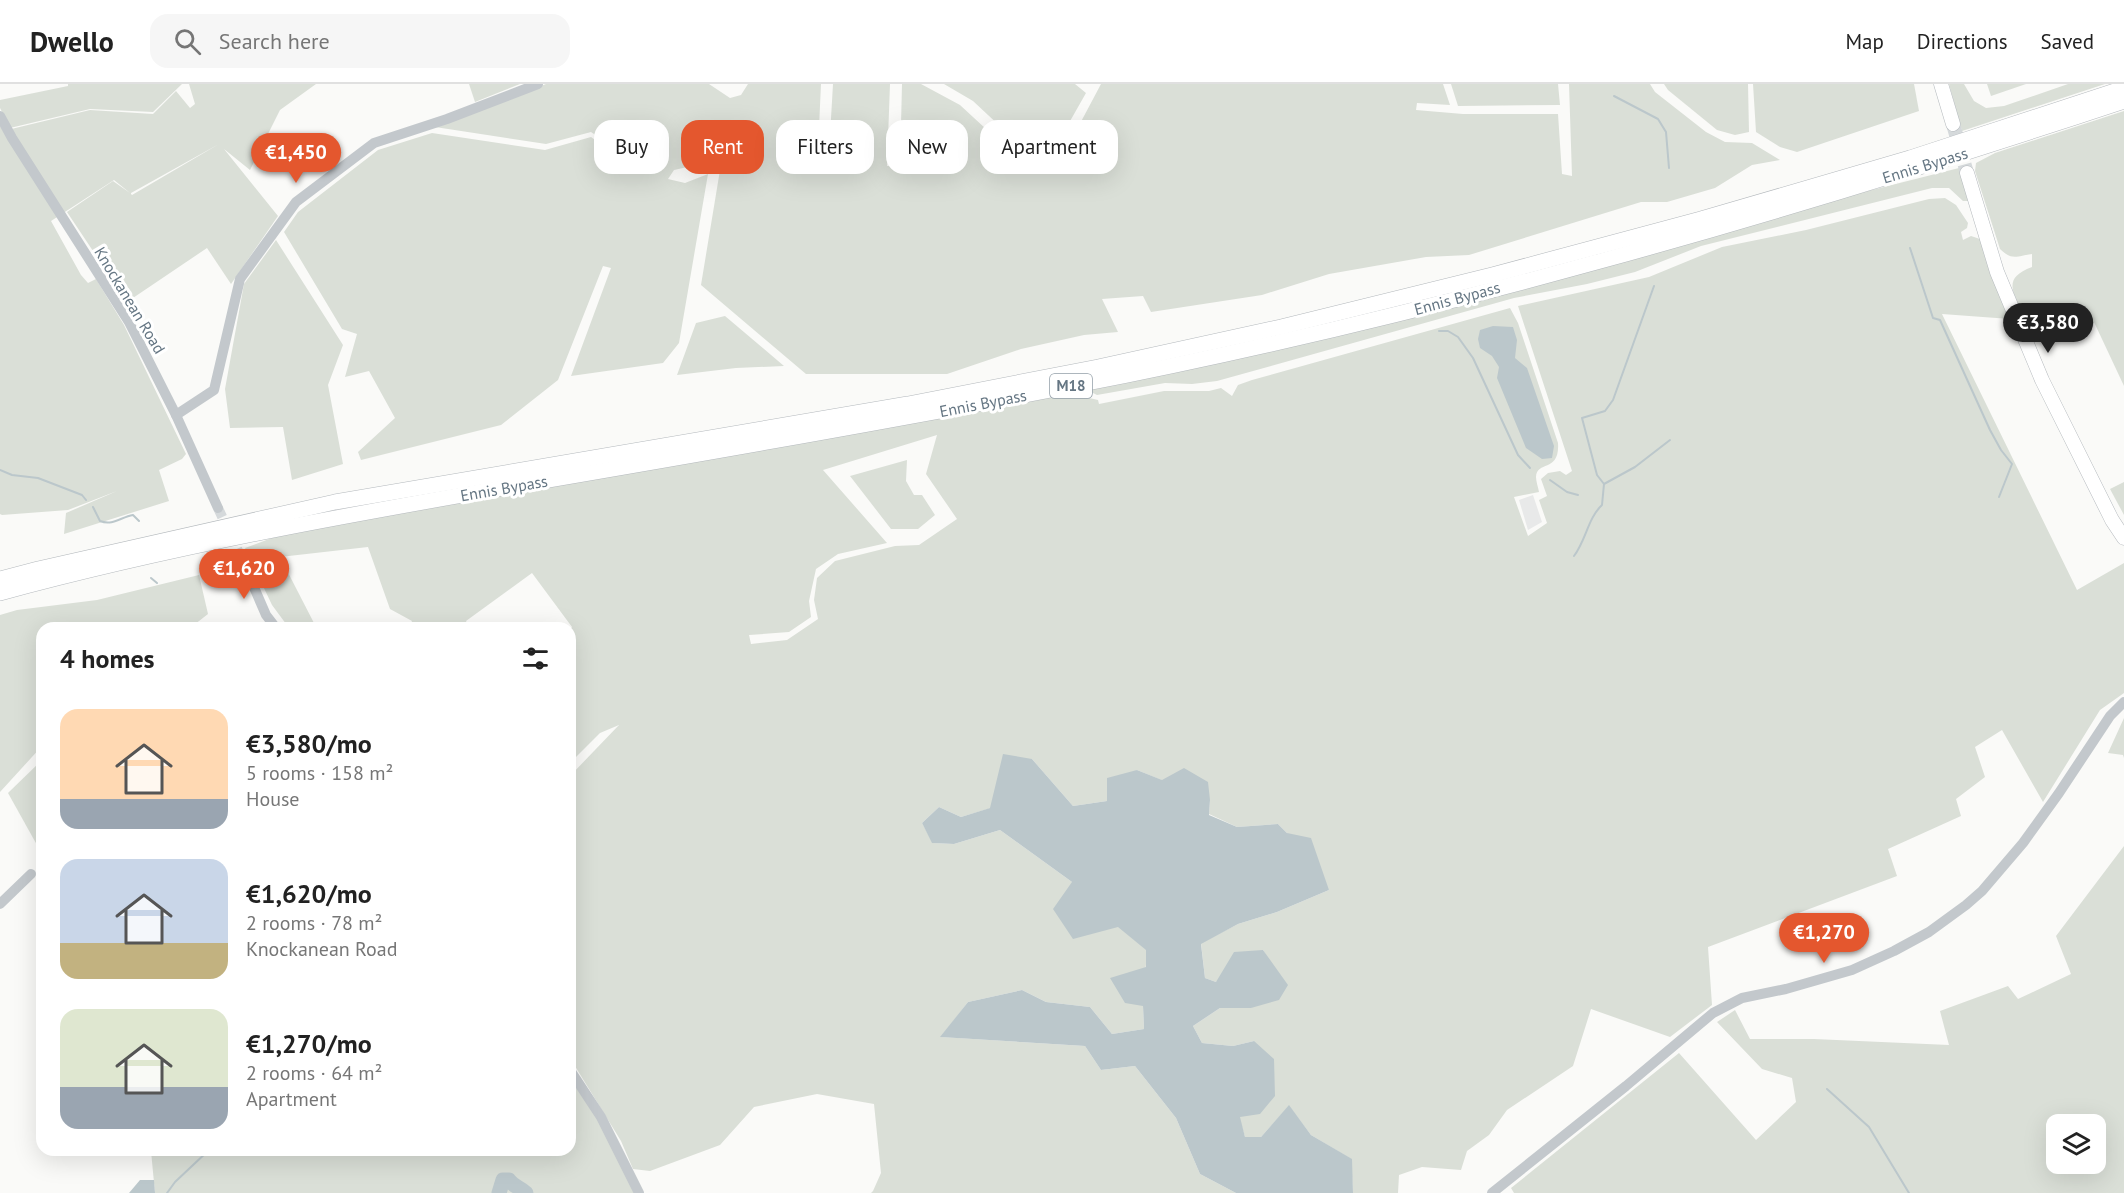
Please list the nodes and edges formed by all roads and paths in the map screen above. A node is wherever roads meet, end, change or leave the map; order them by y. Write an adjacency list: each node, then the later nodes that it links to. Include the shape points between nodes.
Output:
1 (537, 84): 8 (street, via 374,143 296,202 240,279 214,390)
2 (1941, 84): 6 (main road)
3 (2124, 88): 12 (highway, Ennis Bypass / M18, via 1910,158 1701,219 1281,327 908,404 335,502)
4 (2124, 101): 13 (highway, Ennis Bypass / M18, via 1822,197 1552,273 1271,343 1083,384 822,433 323,519)
5 (0, 116): 8 (street, Knockanean Road, via 129,322)
6 (1953, 124)
7 (1967, 173): 10 (main road, via 1997,272 2042,380)
8 (176, 415): 9 (street, Knockanean Road)
9 (218, 508)
10 (2124, 538)
11 (240, 555): 14 (street)
12 (0, 579)
13 (0, 593)
14 (271, 622)
15 (2124, 702): 20 (street, via 2110,716 2023,843 1966,905 1929,932 1852,970 1742,998 1713,1013)
16 (31, 874): 17 (street)
17 (0, 904)
18 (576, 1079): 19 (street, via 601,1117)
19 (639, 1193)
20 (1492, 1193)

